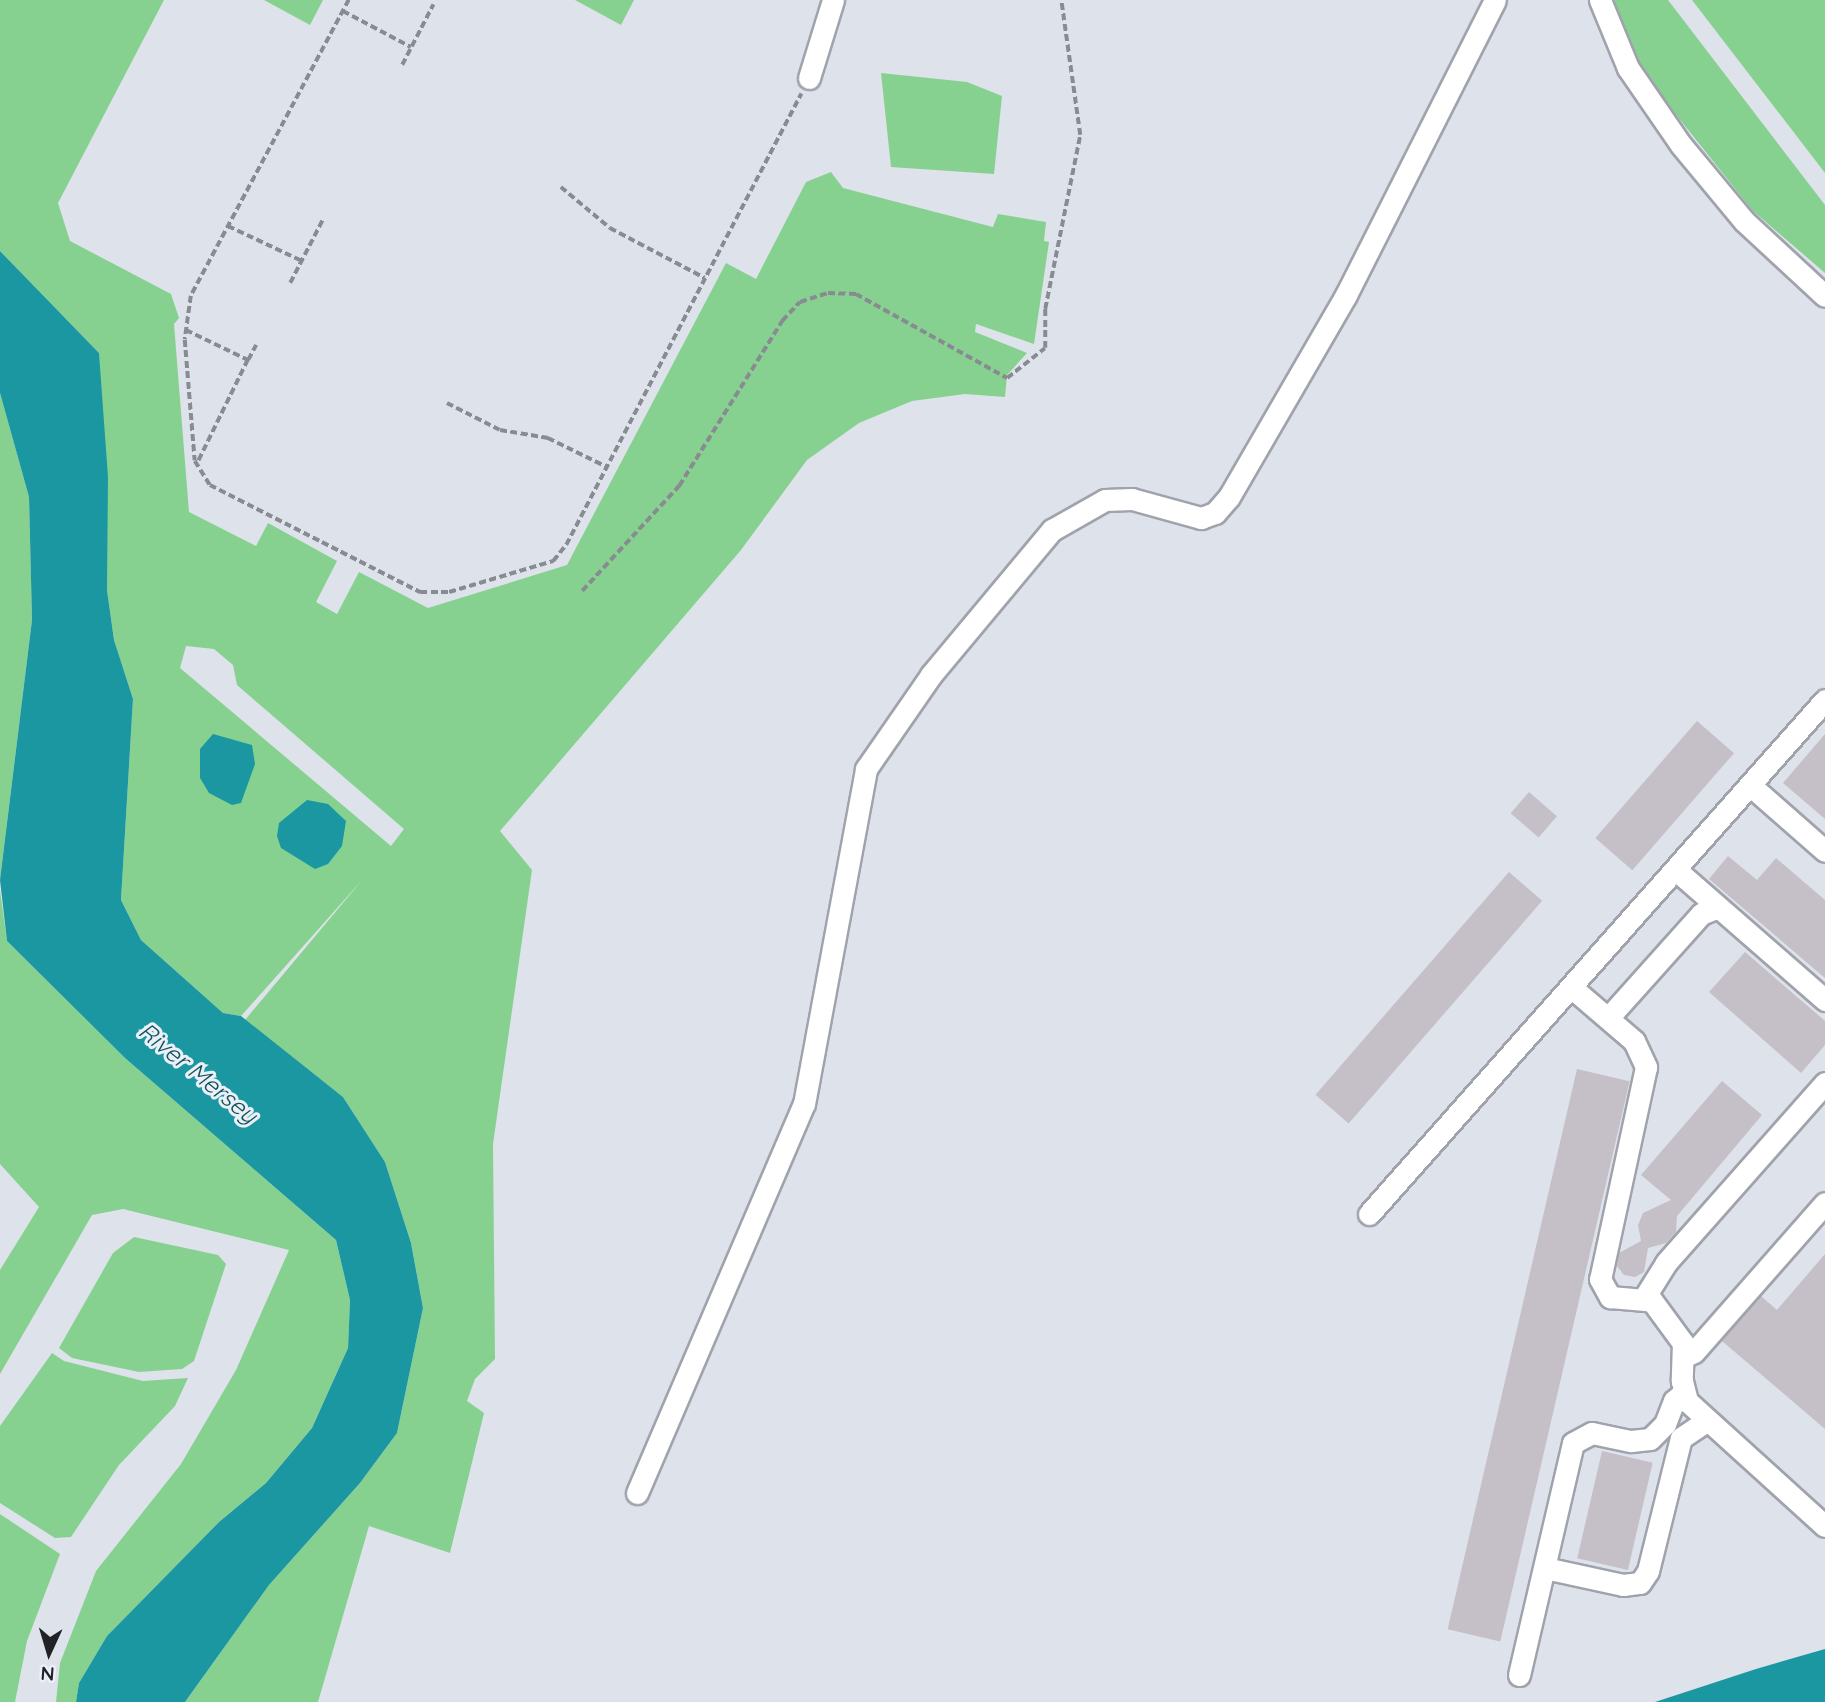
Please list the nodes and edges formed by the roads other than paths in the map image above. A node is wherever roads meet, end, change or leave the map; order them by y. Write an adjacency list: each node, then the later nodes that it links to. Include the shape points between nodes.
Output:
1 (832, 0): 4 (lane)
2 (1496, 0): 21 (lane, via 1346,295 1229,498 1215,513 1201,518 1132,499 1105,500 1052,530 931,674 866,769 804,1104)
3 (1600, 0): 5 (lane, via 1628,68 1681,145 1744,221)
4 (809, 78)
5 (1825, 296)
6 (1825, 700): 7 (lane)
7 (1751, 786): 8 (lane); 9 (lane)
8 (1825, 851)
9 (1676, 870): 10 (lane); 11 (lane)
10 (1718, 907): 12 (lane); 13 (lane, via 1701,914)
11 (1571, 987): 13 (lane); 16 (lane)
12 (1825, 1000)
13 (1608, 1018): 17 (lane, via 1634,1041 1646,1067 1600,1279 1610,1297)
14 (1825, 1083): 17 (lane, via 1652,1280)
15 (1825, 1203): 18 (lane, via 1694,1352)
16 (1369, 1213)
17 (1647, 1300): 18 (lane, via 1683,1343)
18 (1684, 1357): 19 (lane)
19 (1683, 1393): 20 (lane); 23 (lane, via 1650,1439 1631,1441 1592,1433 1573,1443 1547,1540)
20 (1706, 1421): 22 (lane); 23 (lane, via 1681,1438 1648,1570 1640,1583 1623,1585)
21 (637, 1493)
22 (1824, 1522)
23 (1545, 1567): 24 (lane)
24 (1520, 1675)

